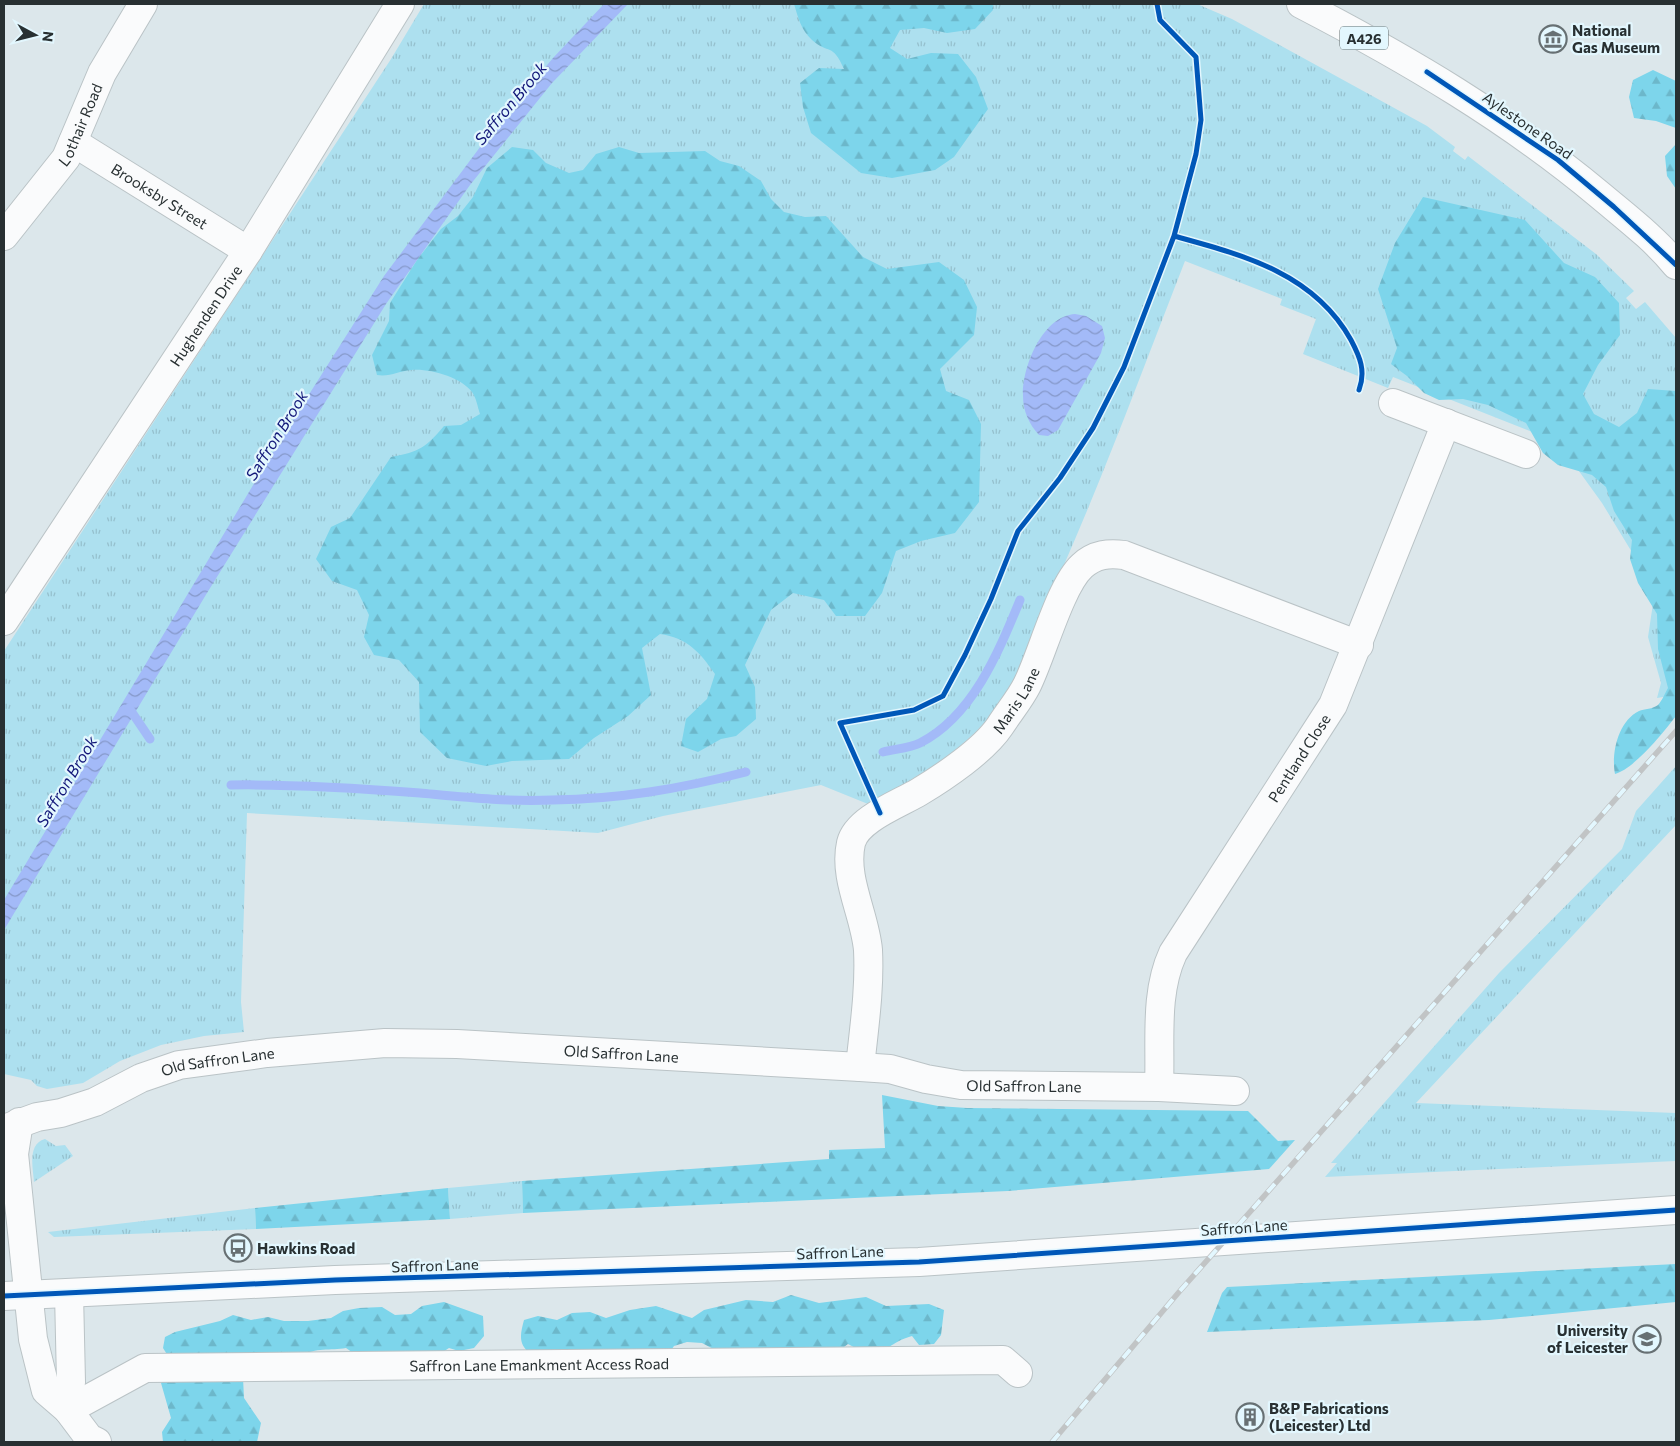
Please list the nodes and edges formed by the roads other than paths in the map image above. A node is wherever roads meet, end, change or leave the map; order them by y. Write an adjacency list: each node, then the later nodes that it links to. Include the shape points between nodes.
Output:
1 (143, 4): 4 (street, Lothair Road, via 102,73)
2 (400, 4): 6 (street, Hughenden Drive)
3 (1301, 4): 7 (street, Aylestone Road / A426, via 1427,72 1558,160)
4 (73, 142): 5 (street, Lothair Road, via 66,158); 6 (street, Brooksby Street)
5 (4, 236)
6 (248, 251): 11 (street, Hughenden Drive)
7 (1676, 265)
8 (1393, 403): 9 (street)
9 (1446, 423): 10 (street); 12 (street, Pentland Close)
10 (1526, 454)
11 (4, 621)
12 (1359, 644): 13 (street, Maris Lane, via 1124,555 1099,555 1082,565 1070,581 1027,686 998,729 963,762 860,827 851,842 850,861 868,948 868,994); 14 (street, Pentland Close, via 1319,730 1173,953 1162,988)
13 (860, 1067): 14 (street, Old Saffron Lane, via 890,1069 961,1085); 16 (street, Old Saffron Lane, via 456,1044 385,1043 267,1053 179,1065 141,1078 95,1102)
14 (1159, 1087): 15 (street, Old Saffron Lane)
15 (1235, 1091)
16 (11, 1126): 19 (street, Old Saffron Lane)
17 (1676, 1210): 18 (street, Saffron Lane, via 919,1262 335,1280)
18 (69, 1293): 19 (street, Saffron Lane); 21 (street, via 71,1382)
19 (16, 1295): 21 (street, via 33,1340 46,1391)
20 (1018, 1373): 21 (street, Saffron Lane Emankment Access Road, via 1003,1360 145,1368)
21 (68, 1410): 22 (street)
22 (91, 1441)

